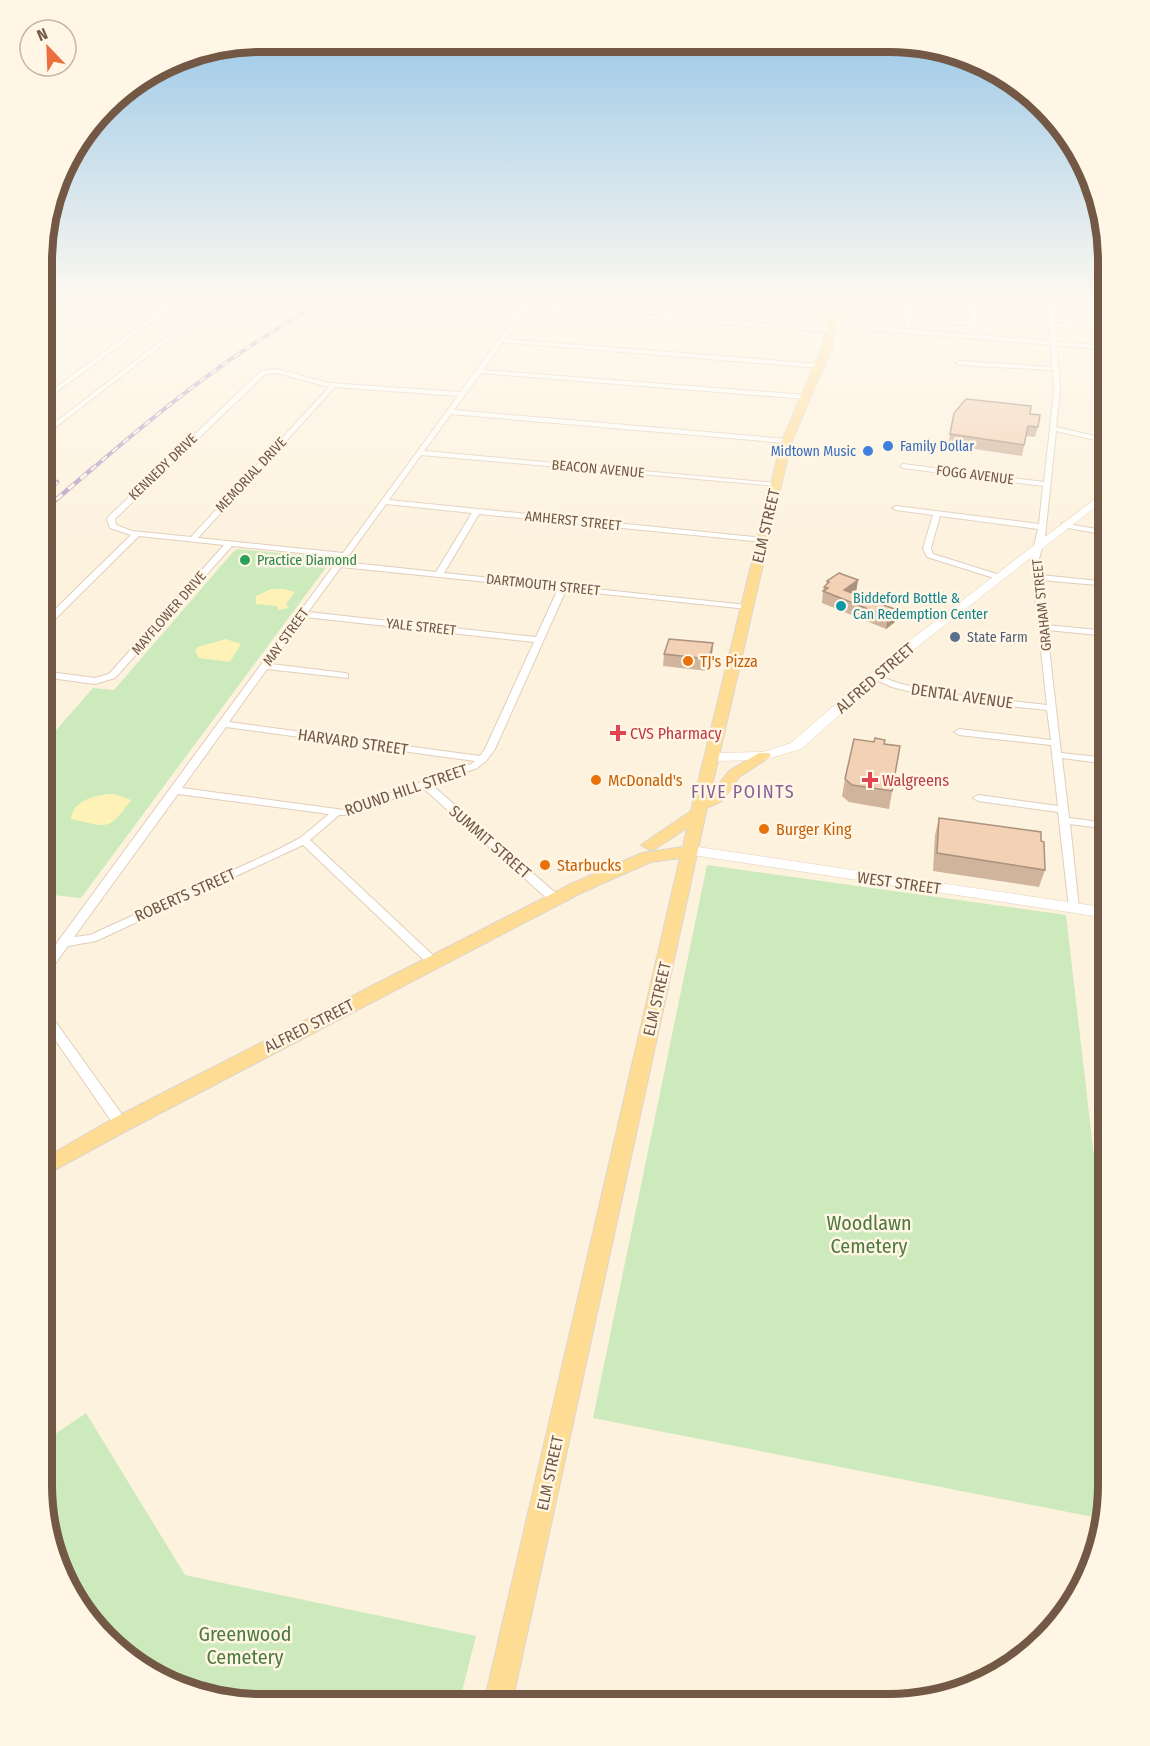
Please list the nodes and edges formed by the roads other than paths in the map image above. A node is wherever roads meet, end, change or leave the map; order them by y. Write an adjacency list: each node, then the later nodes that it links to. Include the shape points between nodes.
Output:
1 (65, 383): 10 (street)
2 (109, 383): 14 (street)
3 (250, 383): 30 (street, KENNEDY DRIVE, via 112,516 113,526)
4 (327, 383): 9 (street, KENNEDY DRIVE)
5 (469, 383): 11 (street, MAY STREET)
6 (636, 383): 12 (street)
7 (812, 383): 12 (main road, ELM STREET)
8 (1057, 383): 15 (street, GRAHAM STREET)
9 (334, 385): 11 (street); 31 (street, MEMORIAL DRIVE)
10 (52, 393)
11 (462, 394): 13 (street, MAY STREET)
12 (806, 398): 17 (main road, ELM STREET)
13 (449, 412): 17 (street); 18 (street, MAY STREET)
14 (52, 428)
15 (1053, 428): 16 (street); 20 (street, GRAHAM STREET)
16 (1098, 439)
17 (786, 441): 21 (main road, ELM STREET)
18 (419, 453): 21 (street, BEACON AVENUE); 23 (street, MAY STREET)
19 (903, 466): 20 (street, FOGG AVENUE)
20 (1046, 484): 28 (street, GRAHAM STREET)
21 (776, 485): 32 (main road, ELM STREET)
22 (1098, 500): 27 (main road, ALFRED STREET)
23 (383, 502): 25 (street, AMHERST STREET); 35 (street, MAY STREET)
24 (896, 508): 26 (street)
25 (476, 512): 32 (street, AMHERST STREET); 37 (street)
26 (937, 514): 28 (street); 38 (street, via 927,548 930,555)
27 (1065, 525): 29 (street); 34 (main road, ALFRED STREET)
28 (1041, 527): 34 (street, GRAHAM STREET)
29 (1098, 531)
30 (135, 535): 31 (street); 44 (street)
31 (193, 539): 33 (street)
32 (764, 540): 42 (main road, ELM STREET)
33 (230, 543): 35 (street); 49 (street, MAYFLOWER DRIVE, via 120,670 104,679 89,681)
34 (1038, 546): 38 (main road, ALFRED STREET); 39 (street, GRAHAM STREET, via 1035,559)
35 (345, 555): 36 (street, MAY STREET)
36 (339, 564): 37 (street, DARTMOUTH STREET); 43 (street, MAY STREET)
37 (440, 574): 41 (street, DARTMOUTH STREET)
38 (997, 577): 51 (main road, ALFRED STREET)
39 (1039, 577): 40 (street); 45 (street, GRAHAM STREET)
40 (1098, 583)
41 (563, 587): 42 (street, DARTMOUTH STREET); 47 (street, ROUND HILL STREET)
42 (747, 607): 58 (main road, ELM STREET)
43 (302, 614): 47 (street, YALE STREET); 48 (street, MAY STREET)
44 (52, 617)
45 (1044, 627): 46 (street); 52 (street, GRAHAM STREET)
46 (1098, 633)
47 (540, 640): 59 (street, ROUND HILL STREET)
48 (264, 666): 50 (street); 53 (street, MAY STREET)
49 (52, 675)
50 (345, 676)
51 (874, 677): 52 (street, DENTAL AVENUE, via 931,694); 57 (main road, ALFRED STREET, via 806,738 788,750)
52 (1052, 708): 55 (street, GRAHAM STREET)
53 (222, 724): 59 (street, HARVARD STREET); 62 (street, MAY STREET)
54 (959, 732): 55 (street)
55 (1056, 743): 56 (street, GRAHAM STREET)
56 (1057, 755): 60 (street); 66 (street, GRAHAM STREET)
57 (764, 756): 58 (main road, ALFRED STREET); 64 (main road, via 734,774 717,798)
58 (712, 757): 64 (main road, ELM STREET)
59 (483, 759): 61 (street, ROUND HILL STREET)
60 (1098, 760)
61 (426, 785): 65 (street, ROUND HILL STREET); 72 (street, SUMMIT STREET)
62 (174, 790): 65 (street, ROUND HILL STREET); 75 (street, MAY STREET)
63 (978, 798): 66 (street)
64 (700, 809): 69 (main road); 70 (main road, ELM STREET)
65 (336, 813): 68 (street, ROBERTS STREET)
66 (1064, 815): 67 (street); 73 (street, GRAHAM STREET)
67 (1098, 823)
68 (304, 840): 75 (street, ROBERTS STREET, via 92,938); 77 (street)
69 (649, 845): 70 (main road, ALFRED STREET, via 675,842); 71 (main road, ALFRED STREET, via 589,875)
70 (691, 851): 71 (main road, ALFRED STREET, via 648,857); 73 (main road, WEST STREET); 81 (main road, ELM STREET)
71 (578, 888): 72 (main road, ALFRED STREET)
72 (555, 899): 77 (main road, ALFRED STREET)
73 (1074, 908): 74 (main road, WEST STREET)
74 (1097, 911)
75 (63, 943): 76 (street, MAY STREET)
76 (52, 959)
77 (433, 962): 79 (main road, ALFRED STREET)
78 (52, 1026): 79 (street)
79 (121, 1124): 80 (main road, ALFRED STREET)
80 (52, 1162)
81 (500, 1694)

